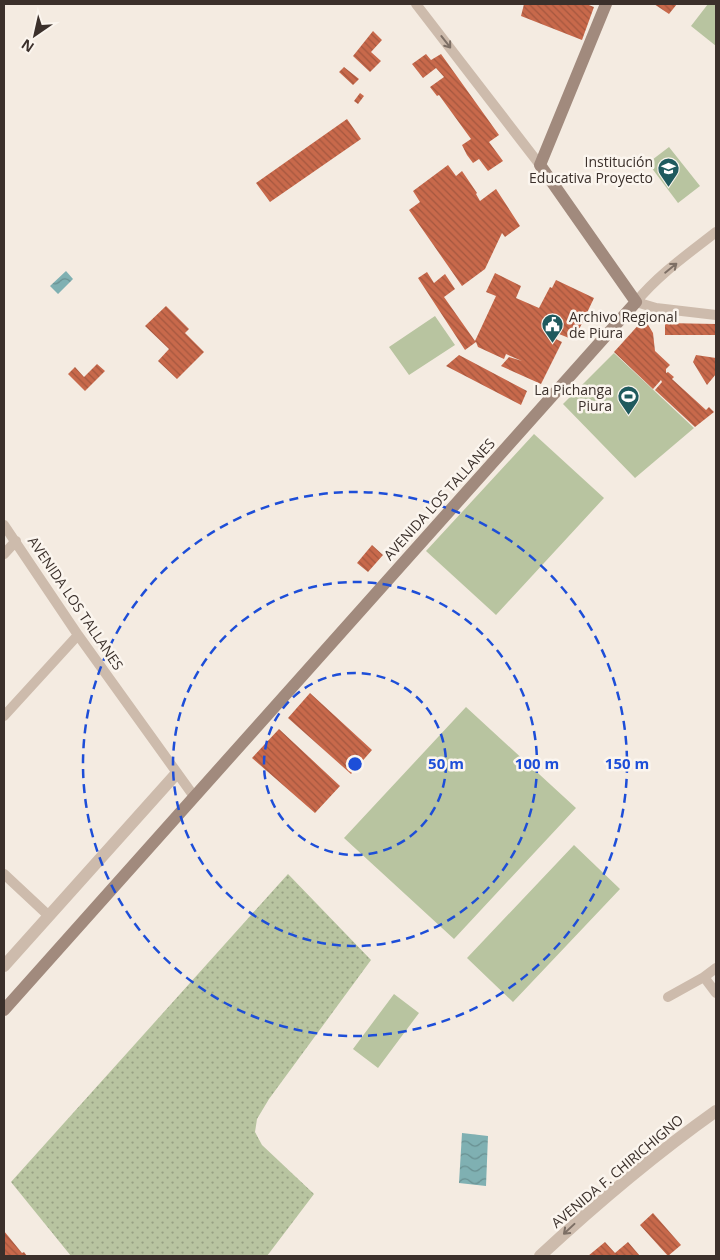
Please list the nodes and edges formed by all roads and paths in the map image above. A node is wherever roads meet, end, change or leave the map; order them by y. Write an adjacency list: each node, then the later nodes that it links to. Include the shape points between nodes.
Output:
1 (416, 4): 3 (street, one-way to 3)
2 (606, 4): 3 (main road)
3 (540, 165): 5 (main road)
4 (716, 232): 5 (street, AVENIDA LOS TALLANES, one-way to 4, via 667,270)
5 (636, 302): 6 (street); 13 (main road, AVENIDA LOS TALLANES)
6 (716, 316)
7 (4, 525): 8 (street, AVENIDA LOS TALLANES)
8 (16, 541): 9 (street); 10 (street, AVENIDA LOS TALLANES)
9 (4, 554)
10 (78, 635): 11 (street); 12 (street, AVENIDA LOS TALLANES)
11 (4, 716)
12 (176, 774): 13 (street, AVENIDA LOS TALLANES); 15 (street)
13 (193, 795): 21 (main road, AVENIDA LOS TALLANES)
14 (4, 874): 15 (street)
15 (49, 916): 16 (street)
16 (4, 966)
17 (716, 968): 18 (street)
18 (704, 976): 19 (street); 20 (street)
19 (716, 993)
20 (668, 997)
21 (4, 1010)
22 (716, 1110): 23 (street, AVENIDA F. CHIRICHIGNO, one-way to 23, via 595,1206)
23 (540, 1256)

